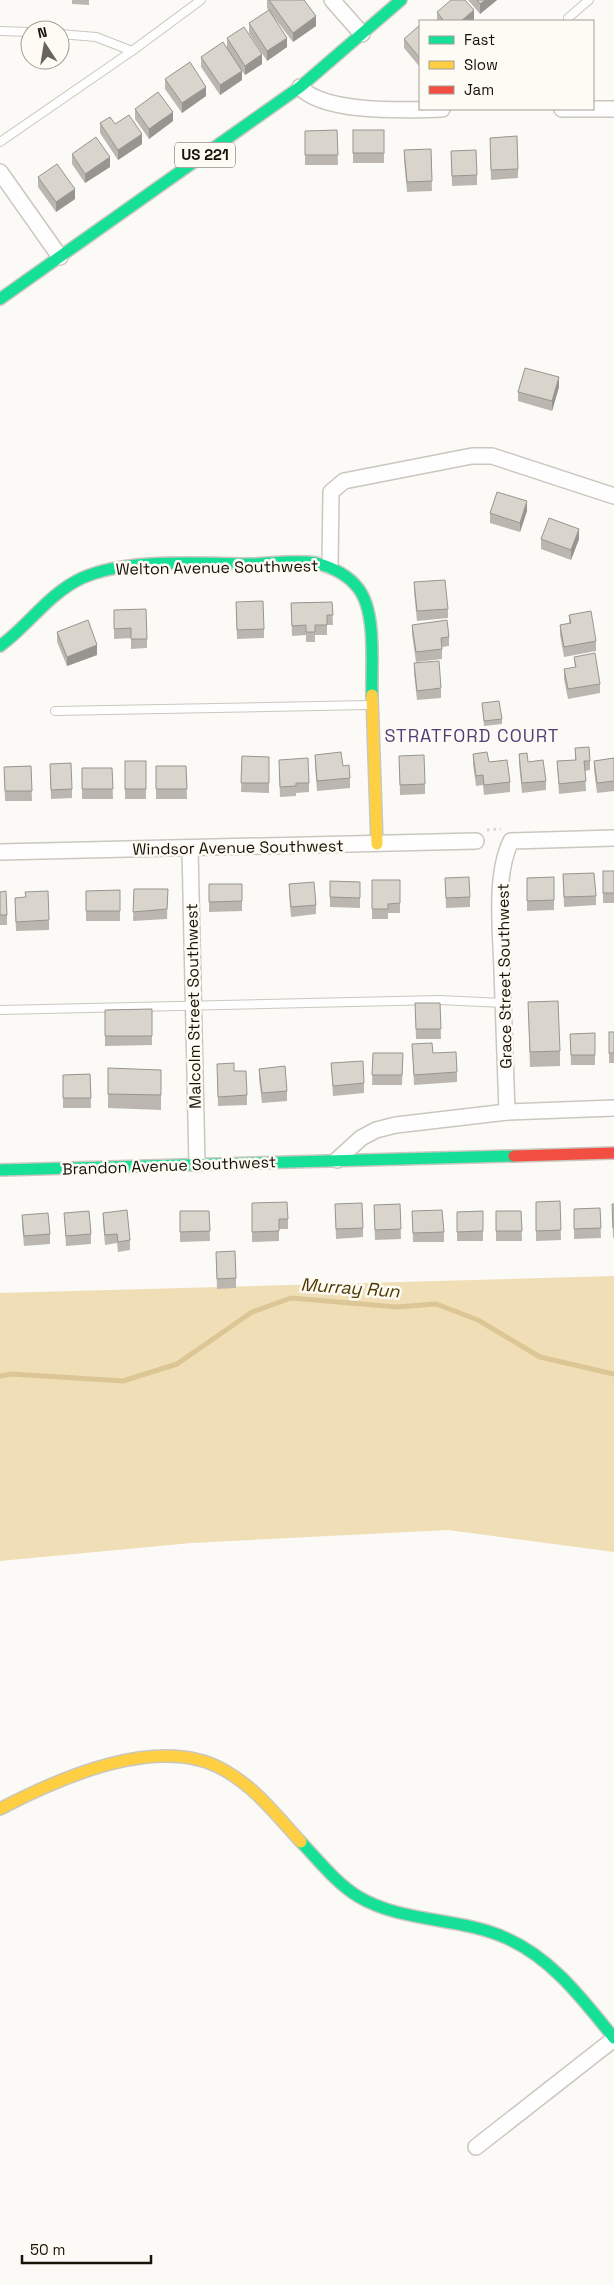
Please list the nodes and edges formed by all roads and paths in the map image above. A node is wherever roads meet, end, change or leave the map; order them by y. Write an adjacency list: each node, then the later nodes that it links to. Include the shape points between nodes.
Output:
1 (201, 0): 10 (lane)
2 (332, 0): 8 (street)
3 (401, 0): 8 (street, US 221)
4 (589, 0): 5 (lane)
5 (568, 18)
6 (0, 30): 7 (lane)
7 (20, 31)
8 (362, 34): 11 (street, US 221)
9 (70, 35): 10 (lane, via 96,37)
10 (132, 51): 16 (lane)
11 (300, 87): 13 (street, via 317,100 343,106); 18 (street, US 221)
12 (614, 104): 14 (lane)
13 (419, 108)
14 (596, 109): 15 (street)
15 (614, 109)
16 (0, 142)
17 (0, 172): 18 (street)
18 (60, 257): 19 (street, US 221)
19 (0, 299)
20 (614, 496): 21 (street, Welton Avenue Southwest, via 492,456 472,456 344,481 331,492)
21 (330, 566): 22 (street, Welton Avenue Southwest, via 314,563 110,568 91,573 54,594); 23 (street, via 354,582 364,594 369,609)
22 (0, 646)
23 (373, 704): 24 (lane); 27 (street)
24 (55, 711)
25 (614, 838): 30 (street, Grace Street Southwest, via 511,841 502,865)
26 (476, 841): 27 (street, Windsor Avenue Southwest)
27 (377, 844): 28 (street, Windsor Avenue Southwest)
28 (190, 849): 29 (street, Windsor Avenue Southwest); 31 (street, Malcolm Street Southwest)
29 (0, 852)
30 (503, 1003): 31 (lane, via 439,1000); 34 (street, Grace Street Southwest)
31 (193, 1004): 32 (lane); 37 (street, Malcolm Street Southwest)
32 (0, 1010)
33 (614, 1108): 34 (street)
34 (507, 1112): 36 (street, via 396,1124 361,1138)
35 (614, 1153): 36 (street, Brandon Avenue Southwest)
36 (337, 1160): 37 (street, Brandon Avenue Southwest)
37 (197, 1164): 38 (street, Brandon Avenue Southwest)
38 (0, 1170)
39 (0, 1809): 40 (street, via 53,1782 116,1764 179,1757 217,1766 257,1795 347,1888 376,1904 489,1931 526,1948 573,1989)
40 (614, 2038): 41 (street)
41 (476, 2147)

